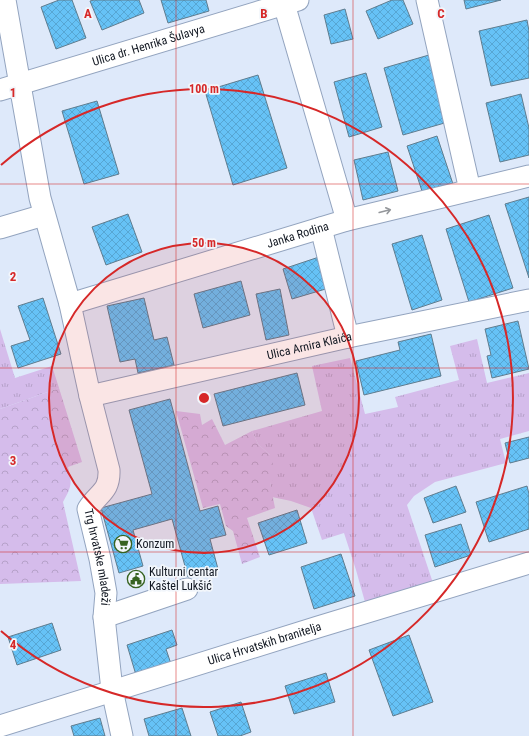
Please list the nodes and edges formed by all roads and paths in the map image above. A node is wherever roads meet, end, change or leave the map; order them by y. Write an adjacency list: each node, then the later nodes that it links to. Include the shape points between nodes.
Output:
1 (5, 0): 4 (street)
2 (427, 0): 7 (street)
3 (291, 2): 4 (street, Ulica dr. Henrika Šulavya); 9 (street)
4 (20, 84): 5 (street, Ulica dr. Henrika Šulavya); 8 (street)
5 (0, 90)
6 (529, 176): 7 (street, Janka Rodina)
7 (470, 190): 9 (street, Janka Rodina, one-way to 7)
8 (44, 214): 10 (street); 13 (street)
9 (347, 220): 11 (street, Janka Rodina)
10 (0, 228)
11 (321, 228): 13 (street, Janka Rodina); 14 (street)
12 (529, 300): 14 (street, Ulica Arnira Klaića)
13 (70, 304): 15 (street)
14 (348, 337): 15 (street, Ulica Arnira Klaića)
15 (90, 396): 18 (street, Trg hrvatske mladeži, via 110,480 104,492 88,509 106,593)
16 (529, 564): 19 (street, Ulica Hrvatskih branitelja)
17 (187, 589): 18 (street, Trg hrvatske mladeži)
18 (104, 617): 19 (street)
19 (112, 690): 20 (street, Ulica Hrvatskih branitelja); 21 (street)
20 (0, 726)
21 (122, 736)

